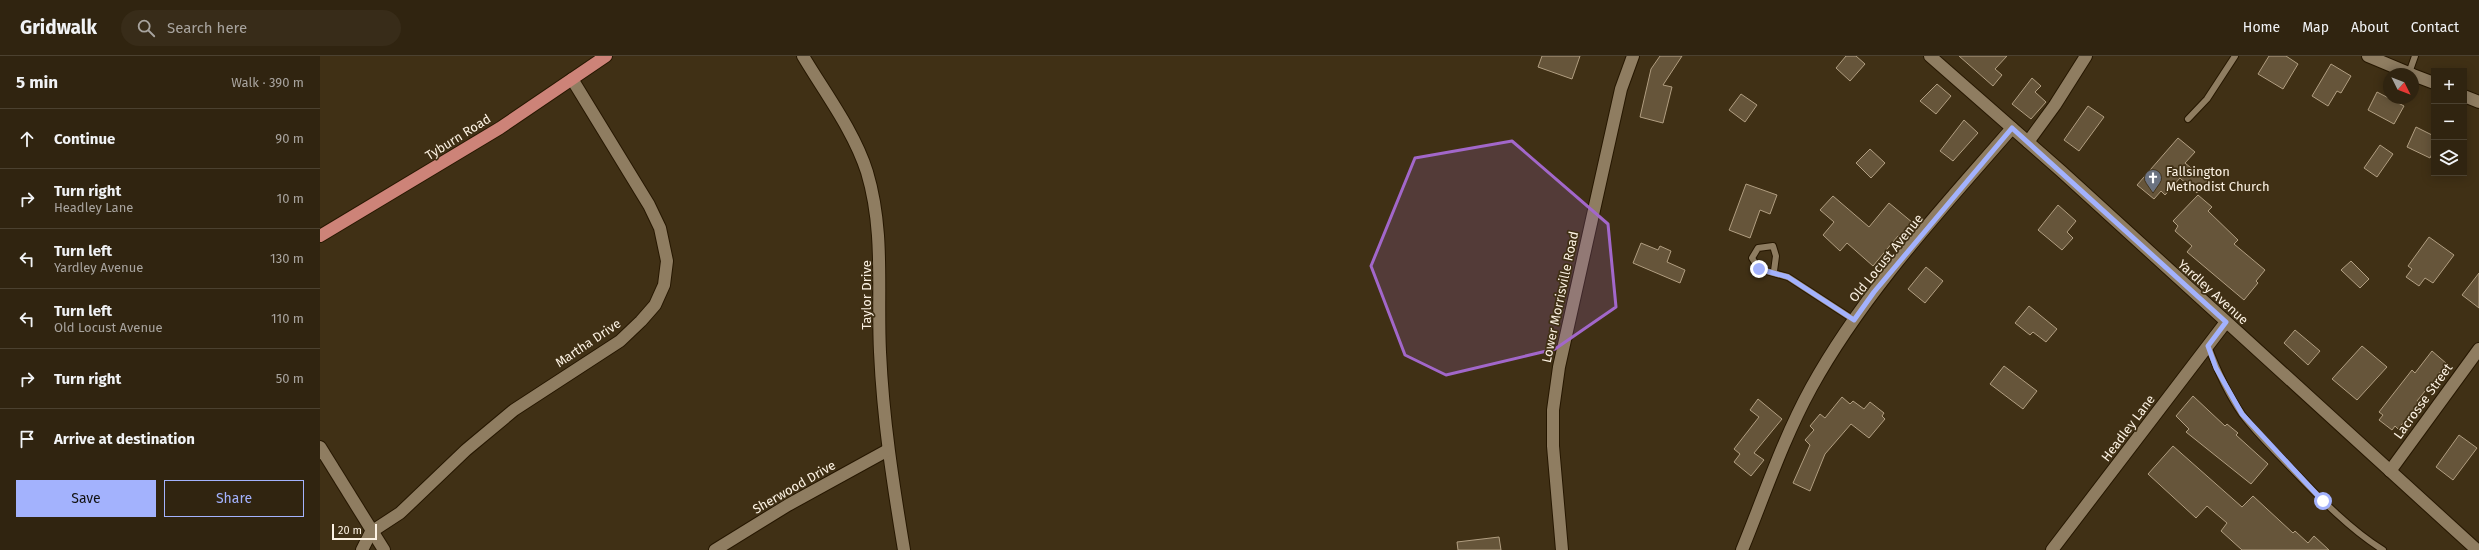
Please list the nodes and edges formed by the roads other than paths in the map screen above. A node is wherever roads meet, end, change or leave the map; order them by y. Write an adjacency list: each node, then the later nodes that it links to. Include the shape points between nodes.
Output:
1 (606, 56): 12 (main road, Tyburn Road)
2 (803, 56): 26 (street, Taylor Drive, via 859,151 872,190 880,239 880,350)
3 (1633, 56): 33 (street, Lower Morrisville Road, via 1619,96 1559,367 1553,410 1553,446)
4 (1930, 56): 17 (street, Yardley Avenue)
5 (2086, 56): 18 (street)
6 (2235, 56): 16 (lane, via 2207,98)
7 (2368, 56): 9 (street)
8 (2415, 56): 10 (lane)
9 (2397, 68)
10 (2412, 68)
11 (2419, 77): 13 (street)
12 (572, 79): 19 (main road, Tyburn Road, via 500,128); 28 (street, Martha Drive, via 660,228 667,261 664,284 655,305 642,322 620,341 514,410 466,450 400,513)
13 (2431, 82)
14 (2467, 97): 15 (street)
15 (2479, 102)
16 (2188, 119)
17 (2012, 128): 18 (street, Yardley Avenue); 21 (street, Old Locust Avenue, via 1879,285)
18 (2028, 142): 22 (street, Yardley Avenue)
19 (320, 236)
20 (1774, 271): 20 (lane, via 1759,269 1752,258 1758,248 1773,246 1776,256); 21 (lane, via 1788,277)
21 (1854, 320): 34 (street, Old Locust Avenue, via 1810,389)
22 (2226, 322): 23 (street, Headley Lane); 27 (street, Yardley Avenue)
23 (2208, 346): 35 (street, Headley Lane); 36 (lane, via 2226,386 2252,426 2323,501)
24 (2479, 349): 27 (street, Lacrosse Street)
25 (320, 447): 28 (street)
26 (888, 450): 31 (street, Sherwood Drive, via 788,505); 32 (street, Taylor Drive)
27 (2390, 470): 37 (street, Yardley Avenue)
28 (371, 532): 29 (street); 30 (street)
29 (362, 550)
30 (384, 550)
31 (715, 550)
32 (904, 550)
33 (1562, 550)
34 (1742, 550)
35 (2052, 550)
36 (2383, 550)
37 (2477, 550)

